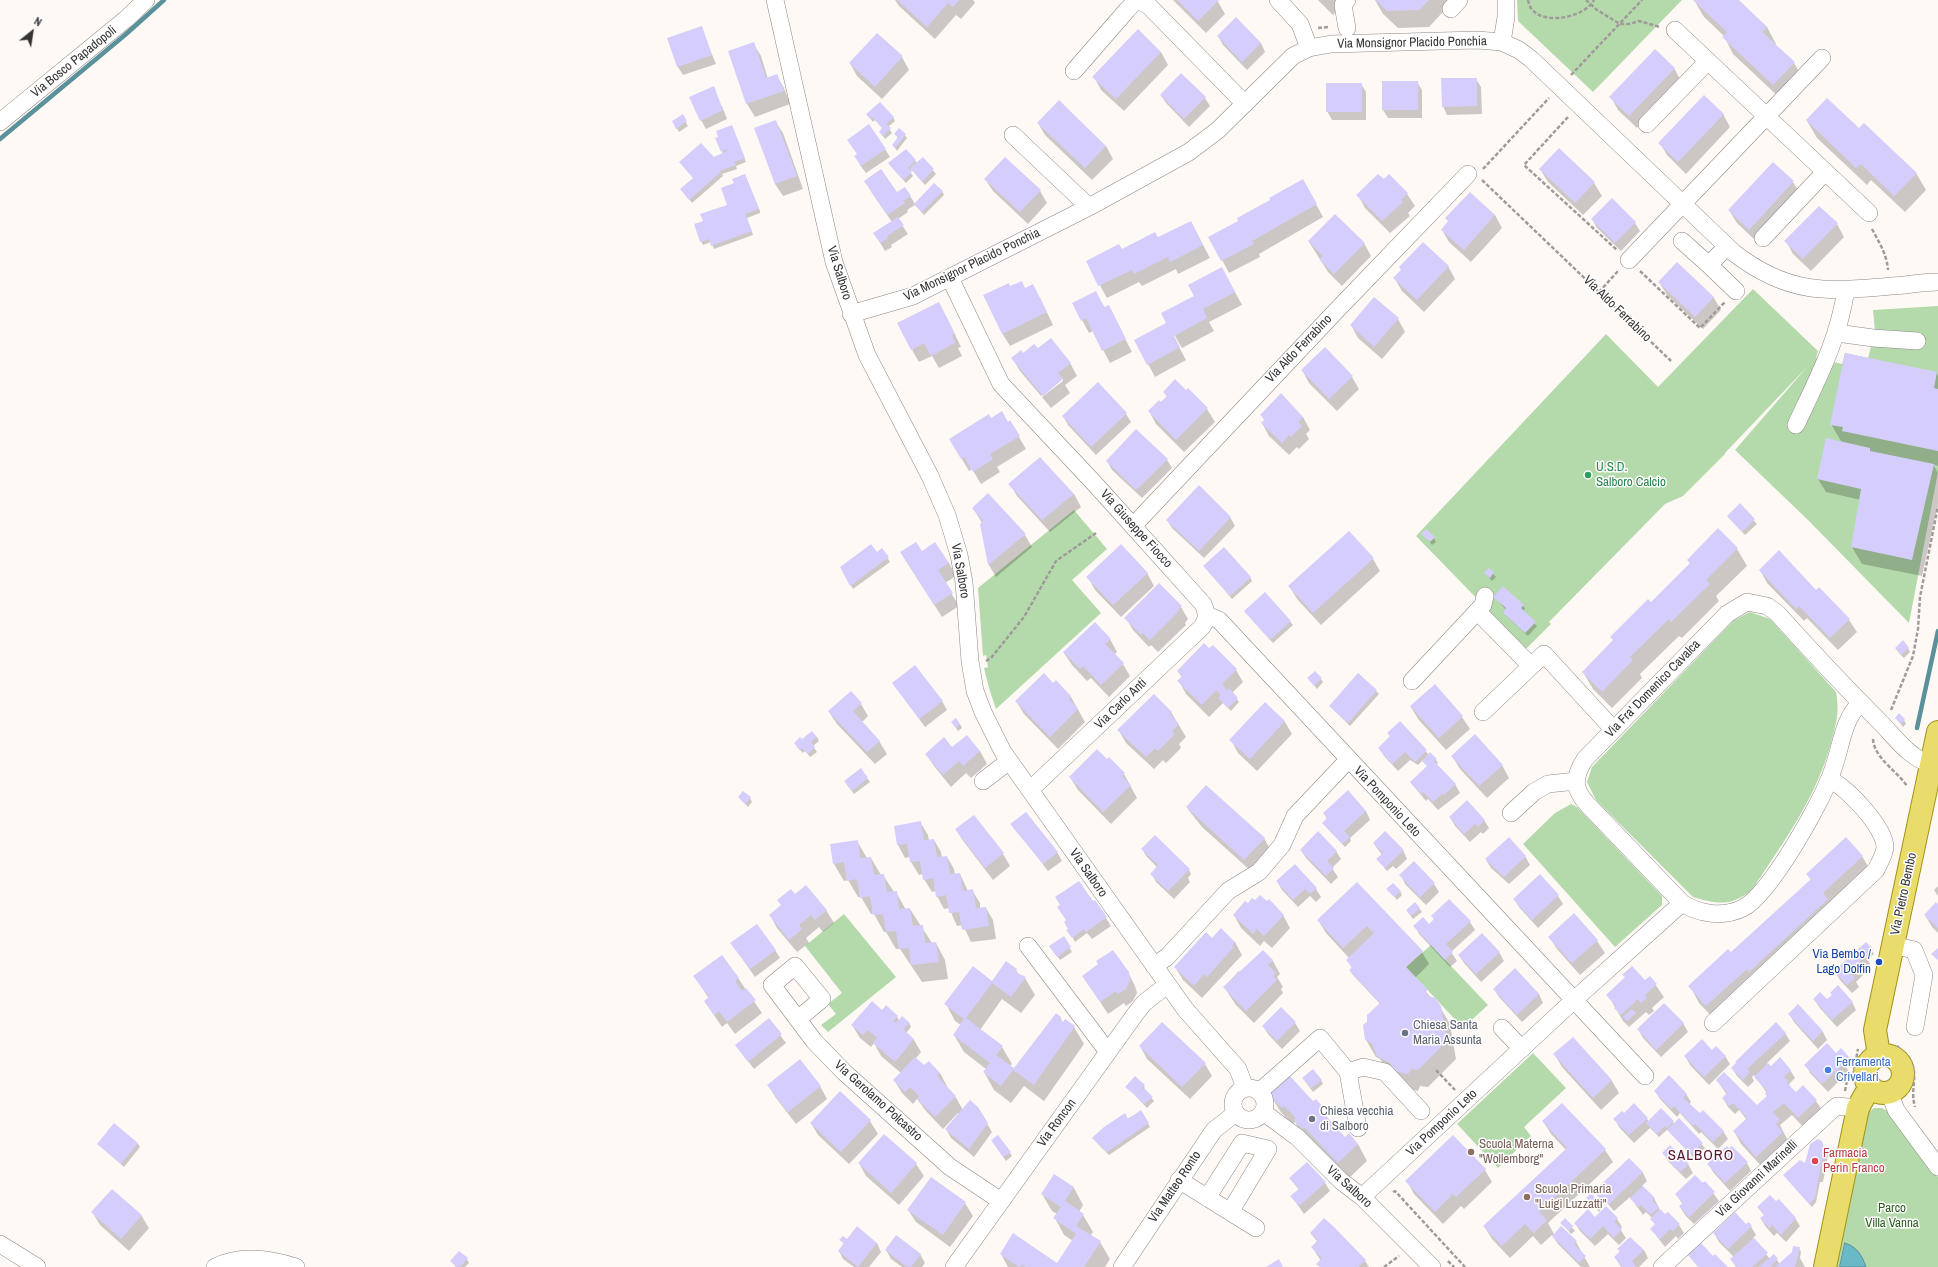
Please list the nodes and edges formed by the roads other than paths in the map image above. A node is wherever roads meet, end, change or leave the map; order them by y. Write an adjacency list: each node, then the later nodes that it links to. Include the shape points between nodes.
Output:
1 (146, 0): 15 (street, Via Bosco Papadopoli)
2 (775, 0): 32 (street, Via Salboro, via 834,262)
3 (1278, 0): 8 (street, via 1296,19)
4 (1348, 0): 6 (street, via 1343,5)
5 (1506, 0): 9 (street)
6 (1347, 28)
7 (1675, 30): 11 (street)
8 (1307, 41): 9 (street, Via Monsignor Placido Ponchia, via 1338,44 1477,40); 13 (street, Via Monsignor Placido Ponchia)
9 (1502, 42): 20 (street, Via Monsignor Placido Ponchia, via 1520,50 1564,82 1579,105)
10 (1822, 58): 14 (street)
11 (1708, 61): 14 (street); 16 (street)
12 (1074, 71): 13 (street, via 1126,10 1140,1 1149,6)
13 (1245, 104): 21 (street, Via Monsignor Placido Ponchia, via 1218,130 1189,152)
14 (1766, 116): 18 (street); 20 (street)
15 (0, 122)
16 (1647, 124)
17 (1014, 136): 21 (street)
18 (1825, 172): 22 (street); 23 (street)
19 (1475, 173): 36 (street, Via Aldo Ferrabino, via 1336,310)
20 (1683, 203): 25 (street, Via Monsignor Placido Ponchia); 26 (street)
21 (1089, 207): 28 (street, Via Monsignor Placido Ponchia)
22 (1869, 214)
23 (1763, 238)
24 (1682, 241): 27 (street)
25 (1727, 246): 27 (street); 30 (street, Via Monsignor Placido Ponchia, via 1754,268 1784,282 1814,290)
26 (1629, 260)
27 (1709, 265): 31 (street)
28 (950, 278): 32 (street, Via Monsignor Placido Ponchia, via 913,296); 36 (street, Via Giuseppe Fiocco, via 1001,384)
29 (1938, 282): 30 (street, Via Monsignor Placido Ponchia)
30 (1846, 289): 33 (street)
31 (1736, 291)
32 (851, 314): 45 (street, Via Salboro, via 867,355 948,515 964,582 975,691 983,712)
33 (1837, 333): 34 (street); 35 (street)
34 (1917, 341)
35 (1796, 424)
36 (1133, 526): 37 (street, Via Giuseppe Fiocco, via 1203,604)
37 (1207, 615): 44 (street, Via Giuseppe Fiocco, via 1219,620); 49 (street, Via Carlo Anti, via 1202,627)
38 (1531, 666): 39 (street, via 1481,604); 41 (street); 42 (street, via 1544,654)
39 (1412, 681)
40 (1860, 703): 42 (street, Via Fra' Domenico Cavalca, via 1777,613 1767,606 1748,602 1727,614); 43 (street, Via Fra' Domenico Cavalca, via 1910,754 1921,761); 46 (street, via 1846,724)
41 (1483, 712)
42 (1613, 730): 48 (street, Via Fra' Domenico Cavalca, via 1585,759 1578,770)
43 (1935, 750): 52 (main road, Via Pietro Bembo)
44 (1348, 760): 54 (street, Via Pomponio Leto, via 1295,816 1282,845 1258,872 1228,891 1166,957); 56 (street, Via Pomponio Leto)
45 (1010, 761): 47 (street); 49 (street, Via Salboro)
46 (1830, 780): 51 (street, via 1811,817 1758,897 1743,908 1726,914 1693,910); 58 (street, via 1845,790 1881,831 1886,848 1876,870)
47 (983, 781)
48 (1576, 781): 50 (street, via 1548,784 1534,792); 51 (street, via 1582,798)
49 (1030, 790): 54 (street, Via Salboro)
50 (1511, 813)
51 (1682, 903): 56 (street, Via Pomponio Leto)
52 (1893, 945): 59 (street, via 1914,950 1924,975); 62 (main road, Via Pietro Bembo, via 1876,1030)
53 (1028, 946): 63 (street)
54 (1154, 966): 55 (street, Via Salboro)
55 (1167, 985): 63 (street, Via Roncon, via 1144,1003); 64 (street, Via Salboro)
56 (1574, 1000): 61 (street, Via Pomponio Leto); 66 (street, Via Pomponio Leto)
57 (798, 1019): 57 (street, Via Gerolamo Polcastro, via 772,985 795,966 822,999); 78 (street, Via Gerolamo Polcastro, via 814,1041 850,1078 950,1167)
58 (1713, 1023)
59 (1915, 1027)
60 (1502, 1028): 61 (street)
61 (1522, 1049): 76 (street, Via Pomponio Leto)
62 (1887, 1050): 68 (main road, via 1870,1062 1865,1072 1868,1083); 68 (main road, via 1900,1063 1902,1081 1899,1086)
63 (1108, 1052): 78 (street, Via Roncon)
64 (1238, 1069): 67 (street, Via Salboro); 67 (street, via 1260,1079)
65 (1348, 1072): 67 (street, via 1320,1038); 70 (street, via 1363,1067 1385,1072); 73 (street)
66 (1645, 1076)
67 (1258, 1087): 71 (street, Via Salboro, via 1264,1099); 72 (street, via 1236,1094 1233,1103)
68 (1880, 1090): 69 (main road, via 1865,1095); 74 (street)
69 (1858, 1108): 88 (street, Via Giovanni Marinelli, via 1837,1106 1833,1109); 89 (main road)
70 (1421, 1111)
71 (1263, 1112): 72 (street, via 1250,1120); 76 (street, Via Salboro, via 1287,1128 1341,1181)
72 (1236, 1113): 75 (street, Via Matteo Ronto, via 1214,1130)
73 (1358, 1128)
74 (1938, 1168)
75 (1179, 1180): 77 (street); 87 (street, Via Matteo Ronto)
76 (1362, 1197): 82 (street, Via Salboro)
77 (1207, 1198): 79 (street); 79 (street, via 1242,1143 1268,1149)
78 (1001, 1201): 86 (street, Via Roncon)
79 (1230, 1212): 80 (street)
80 (1256, 1228)
81 (0, 1244): 83 (street)
82 (1439, 1263)
83 (37, 1267)
84 (215, 1267): 85 (street, via 230,1260 251,1258)
85 (296, 1267)
86 (954, 1267)
87 (1122, 1267)
88 (1662, 1267)
89 (1825, 1267)

